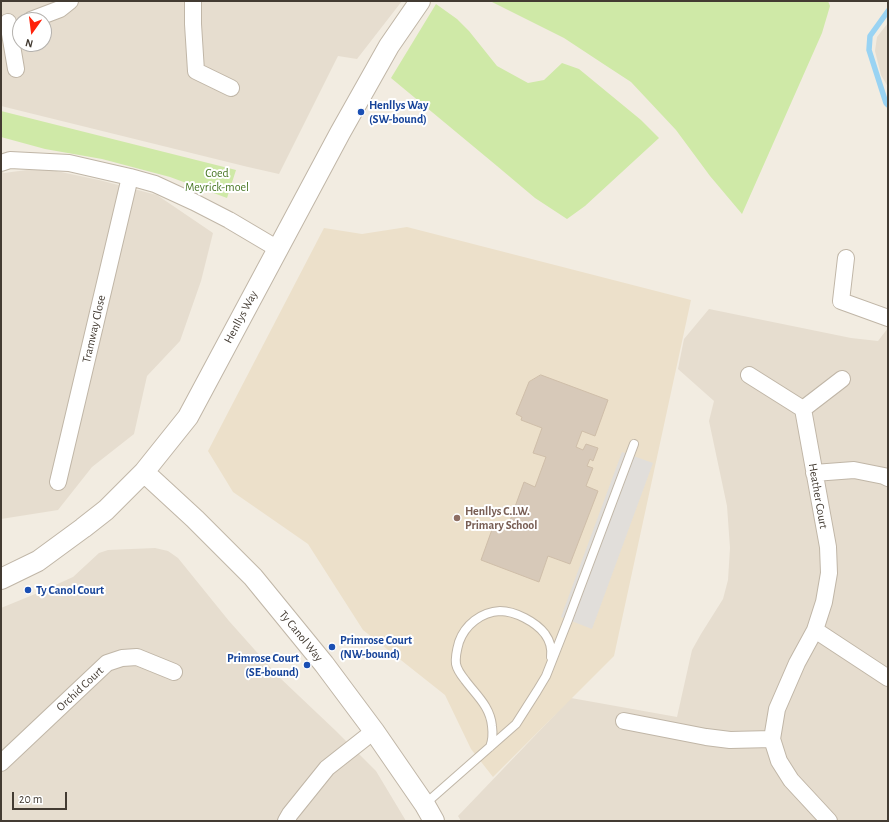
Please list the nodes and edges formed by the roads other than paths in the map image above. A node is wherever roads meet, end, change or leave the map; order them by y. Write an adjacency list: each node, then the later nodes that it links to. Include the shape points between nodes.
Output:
1 (70, 1): 4 (street)
2 (193, 1): 7 (street, via 196,71)
3 (420, 1): 10 (street, Henllys Way, via 389,46 366,86)
4 (52, 12)
5 (10, 22): 6 (street)
6 (16, 69)
7 (231, 88)
8 (1, 163): 9 (street, via 10,160 69,163)
9 (130, 177): 10 (street, via 155,184 194,202); 20 (street, Tramway Close)
10 (278, 249): 17 (street, Henllys Way, via 188,417)
11 (846, 258): 12 (street, via 841,302)
12 (888, 318)
13 (749, 375): 15 (street)
14 (842, 379): 15 (street)
15 (803, 409): 18 (street, Heather Court)
16 (634, 444): 23 (lane)
17 (144, 472): 21 (street, Henllys Way, via 106,510 83,528 38,561); 27 (street, Ty Canol Way, via 253,577 324,664)
18 (814, 473): 19 (street, via 854,470); 22 (street, Heather Court, via 828,547 829,573 824,602)
19 (888, 478)
20 (58, 482)
21 (1, 579)
22 (814, 630): 25 (street); 28 (street, Heather Court, via 777,709)
23 (550, 662): 29 (lane, via 546,676 516,724); 29 (lane, via 552,651 546,635 532,622 512,613 490,612 475,620 463,632 457,648 456,664 460,674 486,706 491,717 493,741)
24 (174, 672): 30 (street, Orchid Court, via 137,657 107,663)
25 (888, 678)
26 (624, 721): 28 (street, via 706,738)
27 (374, 731): 31 (street, Ty Canol Way); 32 (street, via 327,768)
28 (772, 739): 33 (street, Heather Court, via 779,761 791,780)
29 (490, 748): 31 (lane)
30 (1, 763)
31 (429, 813)
32 (286, 821)
33 (829, 821)

